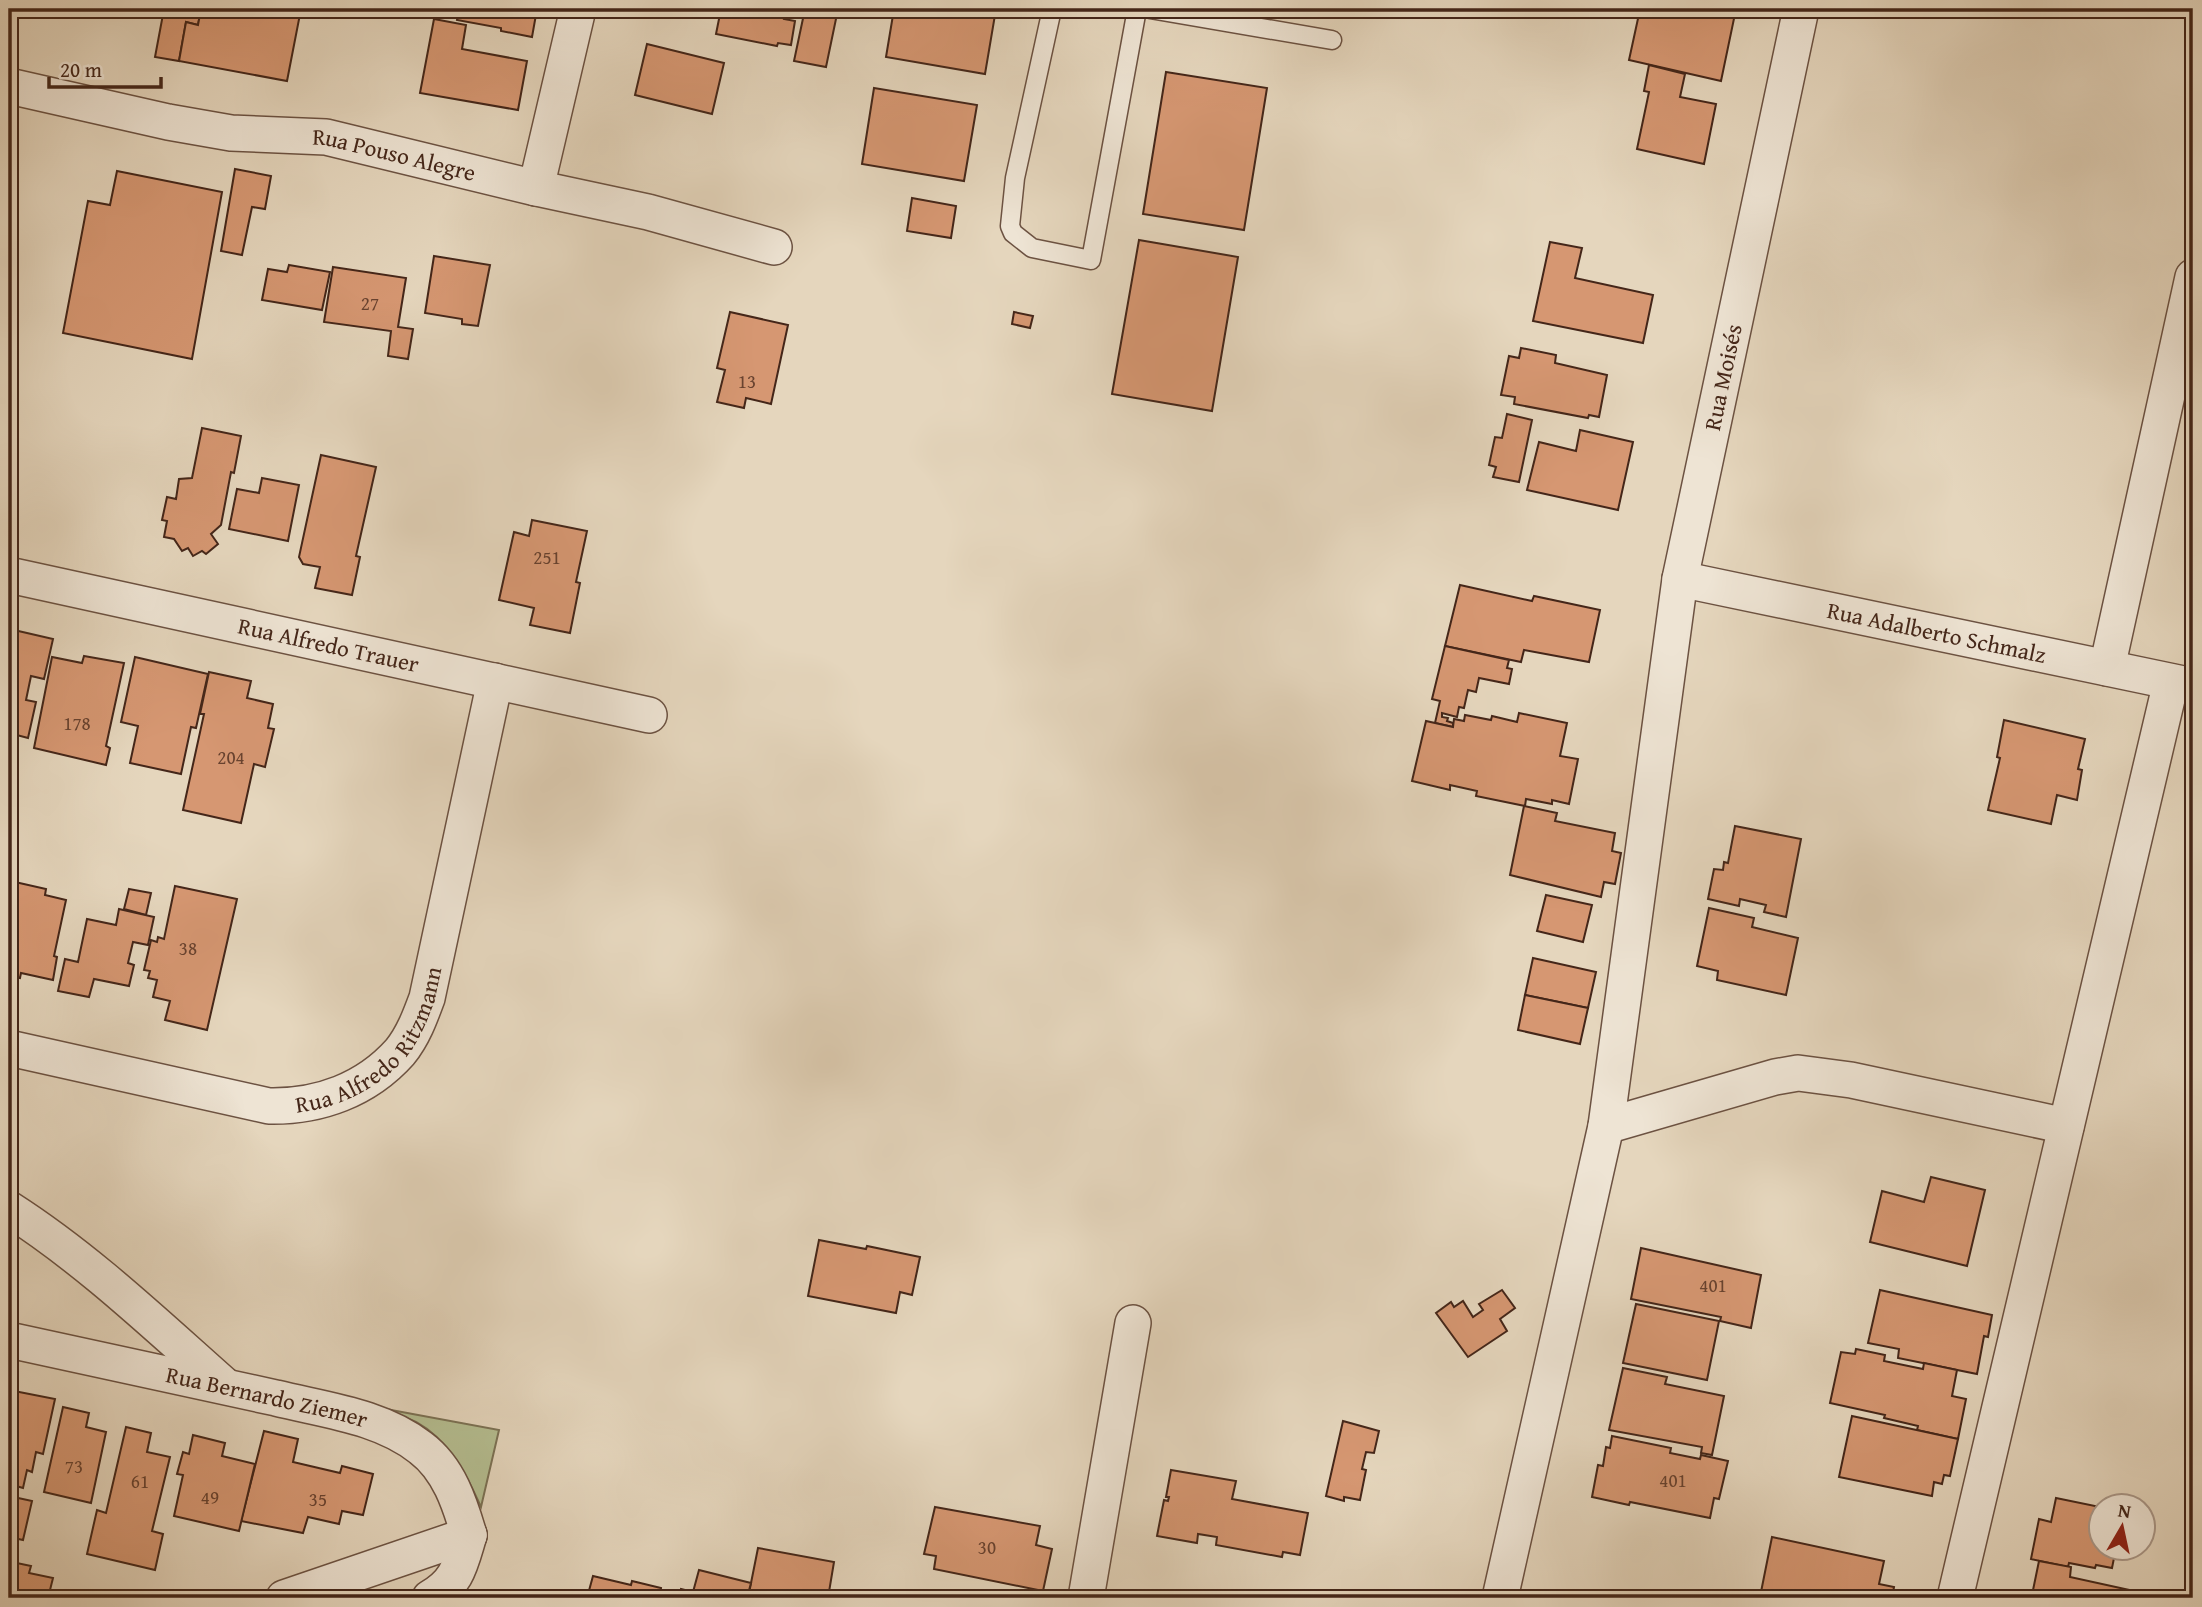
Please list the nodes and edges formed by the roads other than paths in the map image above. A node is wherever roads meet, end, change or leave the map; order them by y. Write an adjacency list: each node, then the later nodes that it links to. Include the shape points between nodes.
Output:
1 (578, 9): 8 (street)
2 (1052, 9): 3 (lane, via 1015,178 1010,226 1032,248 1091,260)
3 (1137, 9)
4 (1150, 9): 6 (lane)
5 (1801, 9): 12 (street, Rua Moisés)
6 (1332, 40)
7 (9, 86): 8 (street, Rua Pouso Alegre, via 231,133 326,137)
8 (536, 188): 9 (street, Rua Pouso Alegre, via 648,212)
9 (774, 247)
10 (2193, 277): 13 (street)
11 (9, 575): 14 (street, Rua Alfredo Trauer)
12 (1680, 579): 13 (street, Rua Adalberto Schmalz); 18 (street, Rua Moisés)
13 (2107, 668): 15 (street, Rua Adalberto Schmalz)
14 (495, 681): 16 (street, Rua Alfredo Trauer); 17 (street, Rua Alfredo Ritzmann, via 427,998 401,1050 377,1074 321,1102 269,1106)
15 (2182, 684): 19 (street)
16 (649, 715)
17 (9, 1048)
18 (1606, 1126): 19 (street, via 1798,1073); 28 (street, Rua Moisés)
19 (2066, 1126): 29 (street)
20 (9, 1209): 23 (street, via 109,1283)
21 (1133, 1323): 25 (street)
22 (9, 1340): 23 (street, Rua Bernardo Ziemer)
23 (227, 1387): 24 (street, Rua Bernardo Ziemer, via 370,1422 406,1438 439,1466)
24 (470, 1535): 26 (street); 27 (street, via 459,1570 446,1589)
25 (1087, 1593)
26 (284, 1598)
27 (430, 1598)
28 (1500, 1598)
29 (1955, 1598)

